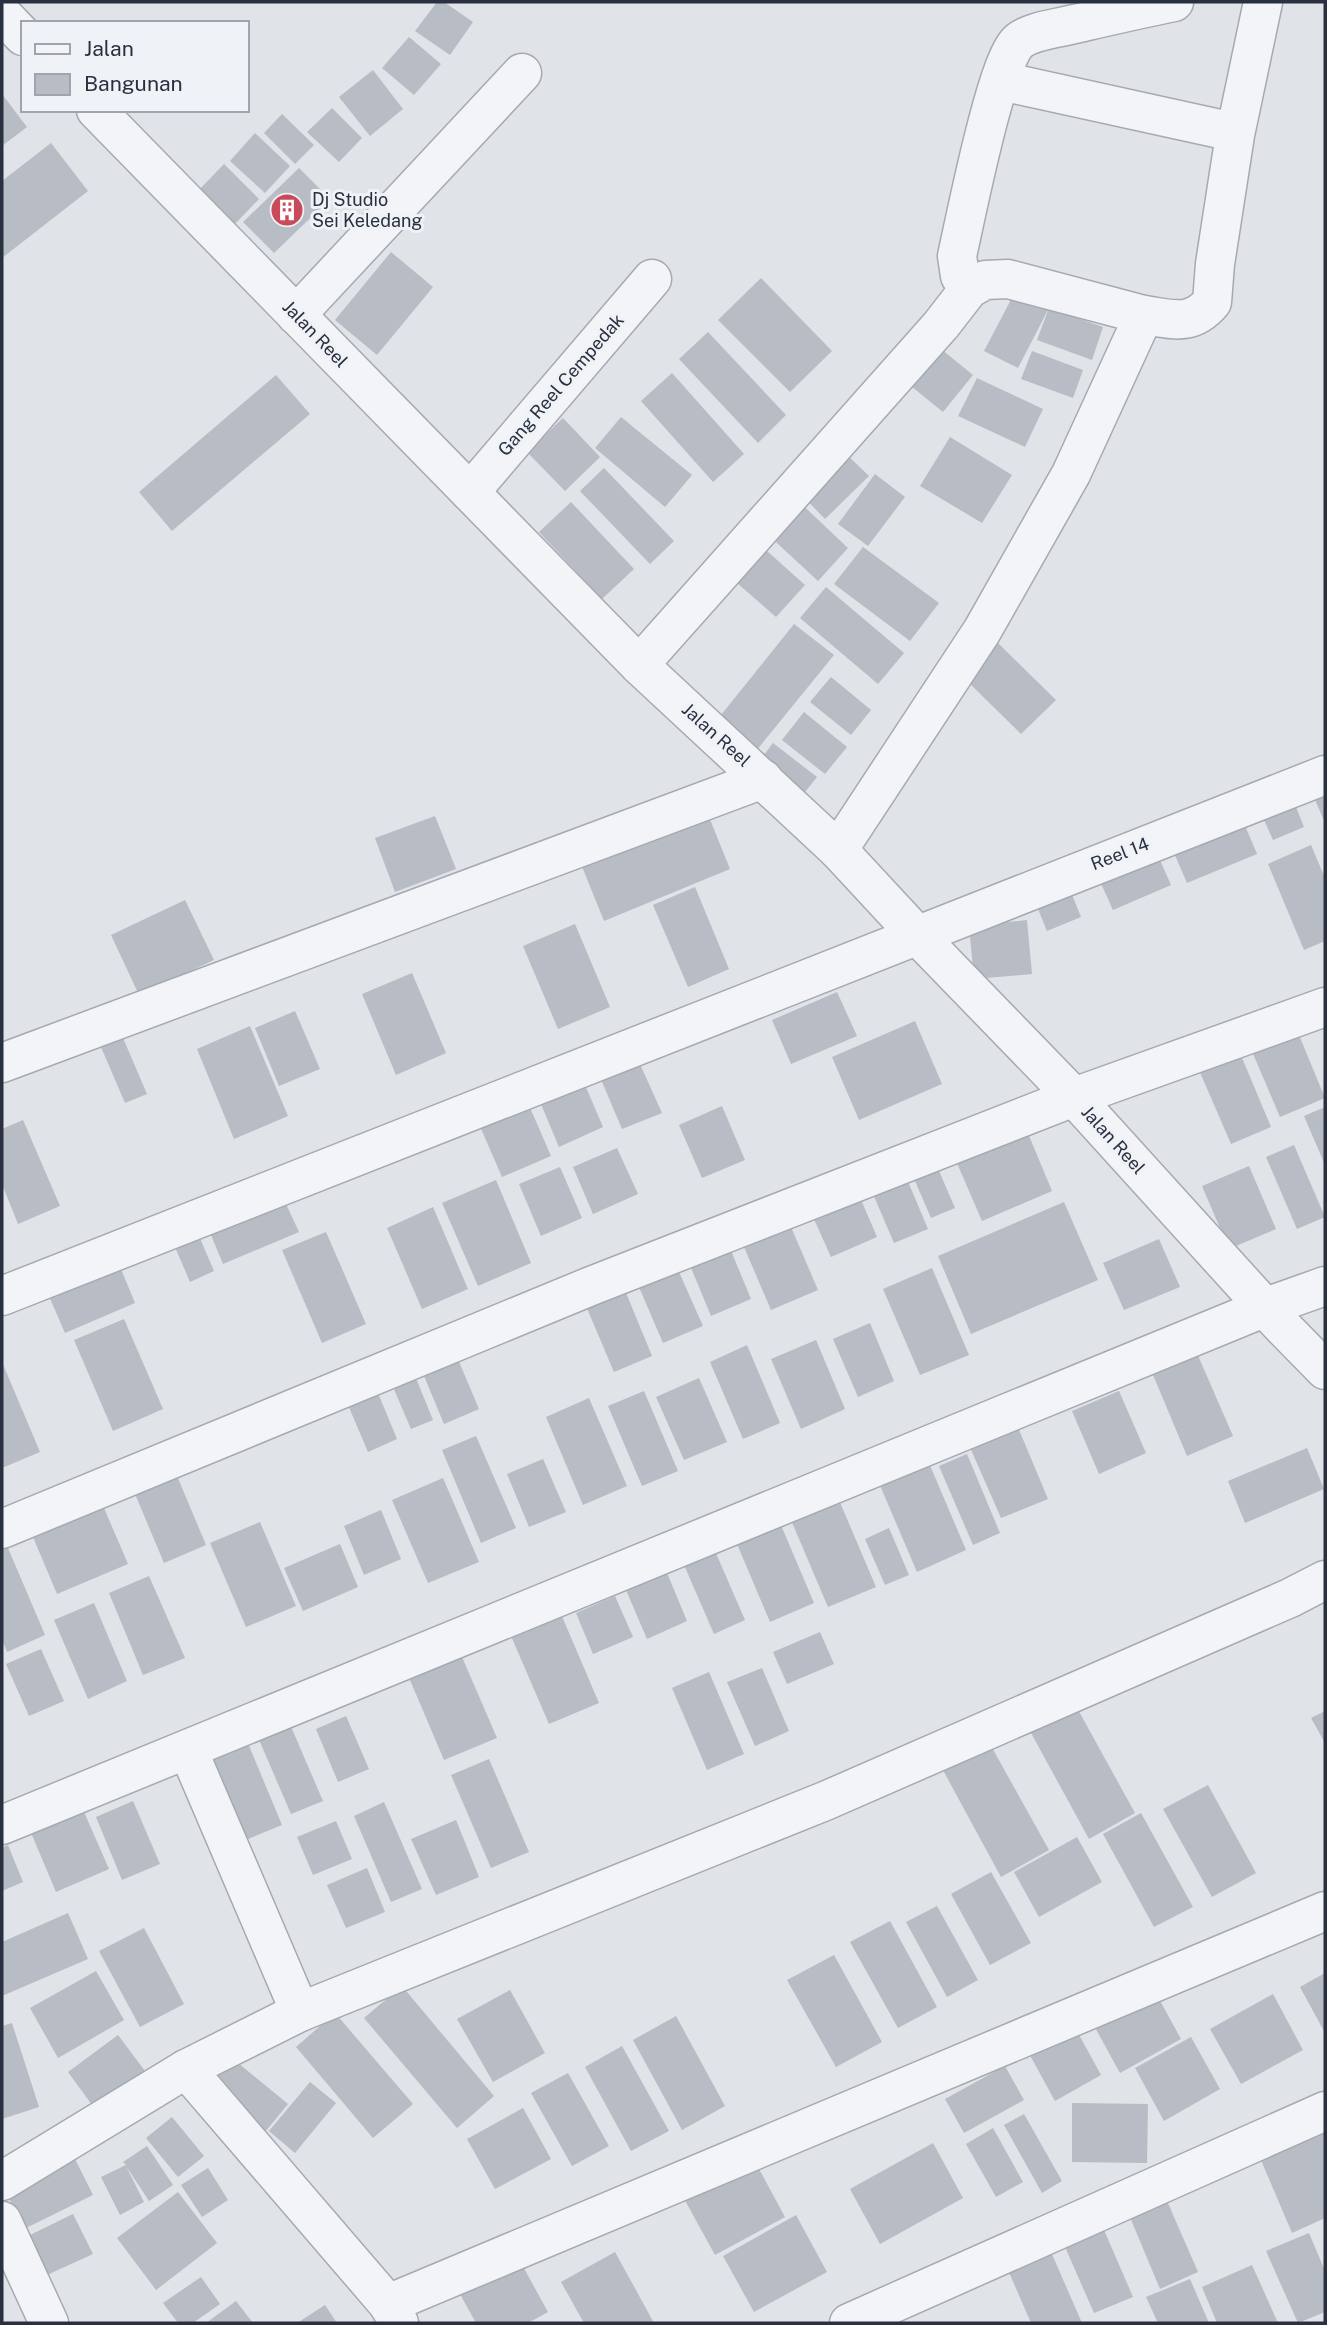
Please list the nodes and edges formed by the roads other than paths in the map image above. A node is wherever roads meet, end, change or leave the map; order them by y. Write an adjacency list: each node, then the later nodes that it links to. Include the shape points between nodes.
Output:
1 (1174, 2): 6 (street, via 1021,39 1008,56)
2 (1263, 2): 12 (street, via 1236,135 1212,302 1197,317 1187,319)
3 (2, 14): 4 (street)
4 (21, 34)
5 (522, 73): 11 (street)
6 (1001, 81): 8 (street); 10 (street, via 957,256 960,276)
7 (98, 112): 11 (street, Jalan Reel)
8 (1220, 129)
9 (652, 279): 13 (street, Gang Reel Cempedak)
10 (969, 289): 12 (street, via 985,280 1008,279); 14 (street)
11 (296, 315): 13 (street, Jalan Reel)
12 (1144, 315): 17 (street, via 1072,474 989,619)
13 (470, 492): 14 (street, Jalan Reel)
14 (639, 665): 16 (street, Jalan Reel)
15 (1325, 775): 18 (street, Reel 14)
16 (763, 779): 17 (street, Jalan Reel); 20 (street)
17 (838, 850): 18 (street, Jalan Reel)
18 (916, 934): 21 (street, Jalan Reel); 23 (street, Reel 14)
19 (1325, 1007): 21 (street)
20 (2, 1063)
21 (1074, 1097): 24 (street, Jalan Reel); 26 (street, via 591,1286)
22 (1325, 1286): 24 (street)
23 (2, 1296)
24 (1266, 1307): 25 (street, Jalan Reel); 28 (street)
25 (1325, 1370)
26 (2, 1529)
27 (1325, 1580): 31 (street, via 825,1801)
28 (188, 1750): 29 (street); 31 (street)
29 (2, 1825)
30 (1325, 1911): 36 (street)
31 (300, 2012): 32 (street)
32 (186, 2068): 34 (street); 36 (street)
33 (1325, 2111): 38 (street)
34 (2, 2181)
35 (2, 2221): 37 (street)
36 (394, 2314)
37 (49, 2323)
38 (849, 2323)

